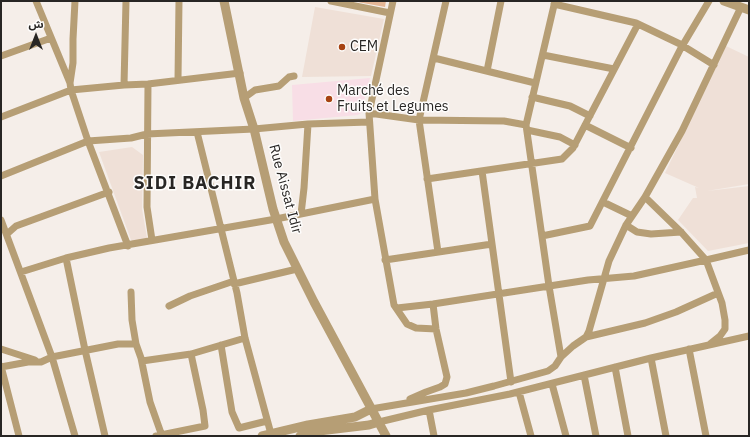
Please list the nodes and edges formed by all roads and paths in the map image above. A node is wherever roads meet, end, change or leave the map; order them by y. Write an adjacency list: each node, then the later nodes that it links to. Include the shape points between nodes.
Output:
1 (36, 1): 16 (street)
2 (75, 1): 30 (street)
3 (126, 1): 29 (street)
4 (179, 1): 26 (street)
5 (224, 1): 24 (street, Rue Aissat Idir)
6 (331, 1): 14 (street)
7 (393, 1): 14 (street)
8 (446, 1): 20 (street)
9 (501, 1): 23 (street)
10 (709, 1): 17 (street)
11 (724, 1): 13 (street)
12 (555, 3): 15 (street); 18 (street)
13 (745, 8): 21 (street)
14 (390, 13): 33 (street)
15 (638, 24): 17 (street); 22 (street)
16 (51, 38): 19 (street); 30 (street)
17 (683, 46): 21 (street); 46 (street)
18 (543, 55): 22 (street); 27 (street)
19 (1, 56)
20 (434, 58): 23 (street); 36 (street)
21 (714, 65): 52 (street, via 682,131)
22 (614, 69): 34 (street)
23 (487, 71): 27 (street)
24 (240, 73): 26 (street); 32 (street, Rue Aissat Idir)
25 (294, 76): 32 (street, via 279,86 255,90)
26 (178, 79): 28 (street)
27 (536, 82): 31 (street)
28 (148, 84): 29 (street); 43 (street)
29 (124, 85): 30 (street)
30 (70, 87): 35 (street); 44 (street)
31 (532, 97): 34 (street, via 570,106); 40 (street)
32 (244, 98): 41 (street, Rue Aissat Idir)
33 (368, 113): 36 (street); 37 (street)
34 (590, 116): 39 (street)
35 (1, 117)
36 (419, 120): 40 (street, via 504,121); 50 (street)
37 (369, 122): 38 (street); 53 (street)
38 (308, 124): 41 (street); 55 (street)
39 (585, 125): 45 (street); 46 (street)
40 (526, 127): 45 (street, via 560,137); 47 (street)
41 (254, 129): 42 (street); 57 (street, Rue Aissat Idir)
42 (197, 132): 43 (street); 60 (street)
43 (147, 134): 44 (street, via 131,138); 64 (street, via 147,206)
44 (88, 141): 49 (street); 51 (street)
45 (575, 145): 47 (street, via 562,159)
46 (631, 148): 54 (street)
47 (531, 164): 48 (street); 62 (street)
48 (482, 171): 50 (street); 66 (street)
49 (1, 176)
50 (427, 179): 69 (street)
51 (109, 192): 63 (street, via 16,226); 67 (street)
52 (645, 197): 56 (street); 61 (street)
53 (375, 199): 55 (street); 71 (street)
54 (603, 202): 56 (street); 62 (street, via 590,226)
55 (301, 214): 57 (street)
56 (632, 216): 59 (street)
57 (276, 219): 60 (street); 73 (street, Rue Aissat Idir)
58 (1, 220): 63 (street)
59 (626, 225): 61 (street, via 637,232 647,234); 75 (street)
60 (221, 228): 64 (street); 76 (street)
61 (681, 232): 72 (street)
62 (542, 236): 77 (street)
63 (8, 237): 65 (street); 74 (street)
64 (152, 240): 67 (street)
65 (1, 242)
66 (492, 244): 69 (street); 80 (street)
67 (128, 246): 70 (street)
68 (749, 250): 72 (street)
69 (438, 252): 71 (street)
70 (66, 258): 74 (street); 93 (street)
71 (385, 260): 83 (street, via 394,305)
72 (706, 260): 75 (street, via 634,276); 79 (street)
73 (297, 269): 76 (street); 107 (street, Rue Aissat Idir)
74 (21, 272): 95 (street)
75 (603, 278): 77 (street); 86 (street)
76 (234, 283): 82 (street, via 190,296); 87 (street)
77 (549, 286): 80 (street); 96 (street)
78 (131, 292): 88 (street)
79 (718, 293): 86 (street, via 645,323); 89 (street, via 725,312 725,329)
80 (498, 294): 81 (street); 103 (street)
81 (433, 304): 83 (street); 84 (street)
82 (169, 306)
83 (397, 308): 84 (street, via 407,324 416,328)
84 (436, 329): 106 (street, via 447,377 445,384)
85 (749, 336): 89 (street)
86 (586, 337): 96 (street)
87 (245, 338): 90 (street); 109 (street)
88 (136, 344): 93 (street, via 118,344); 98 (street)
89 (710, 344): 92 (street)
90 (221, 345): 94 (street); 109 (street, via 232,412 239,428)
91 (1, 349): 99 (street)
92 (689, 349): 97 (street); 124 (street)
93 (85, 350): 95 (street); 114 (street)
94 (191, 354): 98 (street); 115 (street, via 204,426)
95 (52, 357): 99 (street); 113 (street)
96 (561, 357): 103 (street, via 548,371)
97 (651, 358): 101 (street); 123 (street)
98 (142, 361): 115 (street)
99 (41, 362): 100 (street)
100 (1, 367): 112 (street)
101 (615, 367): 102 (street); 122 (street)
102 (584, 375): 104 (street); 121 (street)
103 (511, 382): 106 (street, via 466,393)
104 (552, 384): 105 (street); 120 (street)
105 (519, 392): 108 (street); 119 (street)
106 (406, 402): 107 (street)
107 (371, 409): 110 (street, Rue Aissat Idir); 111 (street, via 355,417)
108 (429, 410): 110 (street); 118 (street)
109 (267, 421): 111 (street)
110 (379, 422): 116 (street); 117 (street, Rue Aissat Idir)
111 (266, 435)
112 (19, 436)
113 (75, 436)
114 (105, 436)
115 (159, 436)
116 (300, 436)
117 (386, 436)
118 (434, 436)
119 (531, 436)
120 (566, 436)
121 (596, 436)
122 (628, 436)
123 (666, 436)
124 (706, 436)

